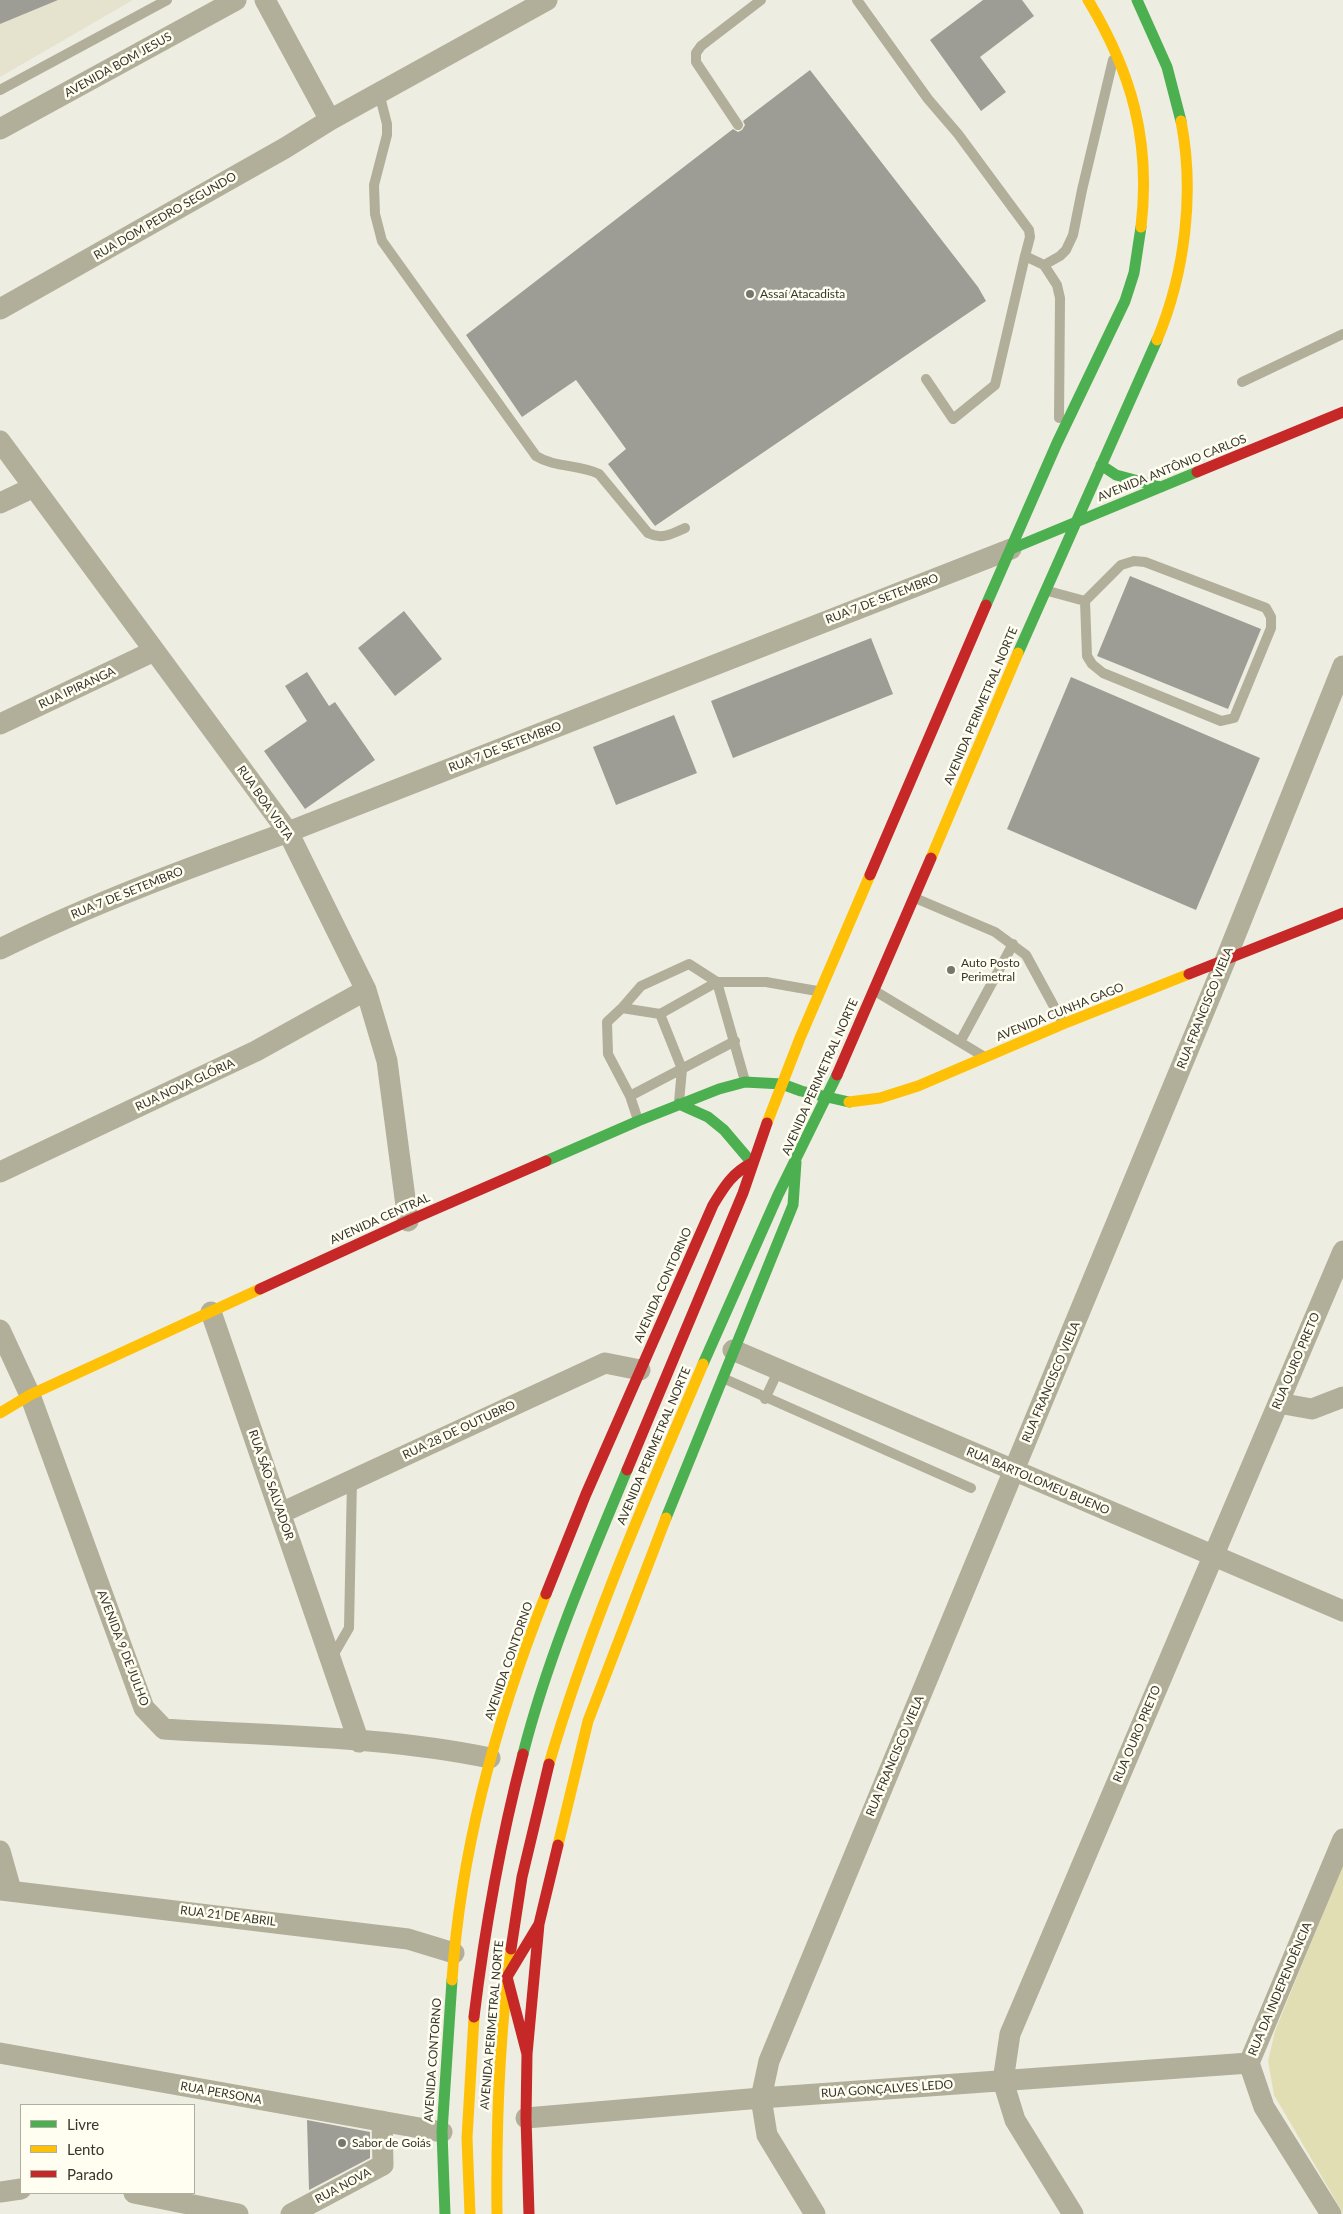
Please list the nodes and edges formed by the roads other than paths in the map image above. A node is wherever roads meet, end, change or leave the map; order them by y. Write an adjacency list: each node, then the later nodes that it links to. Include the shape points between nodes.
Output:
1 (167, 0): 10 (lane)
2 (236, 0): 14 (street, AVENIDA BOM JESUS)
3 (265, 0): 12 (street)
4 (547, 0): 11 (street, RUA DOM PEDRO SEGUNDO)
5 (761, 0): 13 (lane, via 700,46 696,53 696,62)
6 (857, 0): 15 (lane, via 1029,230)
7 (1088, 0): 9 (main road, AVENIDA PERIMETRAL NORTE)
8 (1137, 0): 24 (main road, AVENIDA PERIMETRAL NORTE, via 1154,31 1176,93 1188,161 1185,225 1172,301)
9 (1116, 50): 16 (lane, via 1073,235 1066,250); 22 (main road, AVENIDA PERIMETRAL NORTE, via 1131,89 1142,132 1145,176 1142,222 1125,303)
10 (0, 90)
11 (379, 93): 12 (street, RUA DOM PEDRO SEGUNDO); 29 (lane, via 387,124 374,185 375,214 382,241 536,456 546,462 599,474 654,536 661,538)
12 (330, 120): 17 (street, RUA DOM PEDRO SEGUNDO)
13 (738, 125)
14 (0, 129)
15 (1026, 256): 16 (lane); 19 (lane, via 995,385 953,419)
16 (1044, 265): 22 (lane, via 1057,285 1060,298)
17 (0, 309)
18 (1343, 334): 20 (lane)
19 (926, 380)
20 (1242, 382)
21 (1343, 412): 26 (main road, AVENIDA ANTÔNIO CARLOS)
22 (1058, 438): 30 (main road, AVENIDA PERIMETRAL NORTE)
23 (0, 441): 25 (street, RUA BOA VISTA)
24 (1101, 465): 26 (main road, via 1116,474); 28 (main road, AVENIDA PERIMETRAL NORTE)
25 (34, 487): 27 (street); 33 (street, RUA BOA VISTA)
26 (1161, 487): 28 (main road, AVENIDA ANTÔNIO CARLOS)
27 (0, 503)
28 (1075, 522): 30 (main road, AVENIDA ANTÔNIO CARLOS); 31 (main road, AVENIDA PERIMETRAL NORTE)
29 (685, 528)
30 (1011, 549): 36 (street, RUA 7 DE SETEMBRO); 45 (main road, AVENIDA PERIMETRAL NORTE)
31 (1046, 590): 32 (lane); 37 (main road, AVENIDA PERIMETRAL NORTE)
32 (1085, 601): 32 (lane, via 1122,565 1134,561 1145,562 1266,608 1271,617 1271,628 1234,718 1220,721 1103,673 1087,656)
33 (154, 651): 35 (street, RUA IPIRANGA); 36 (street, RUA BOA VISTA)
34 (1343, 666): 41 (street, RUA FRANCISCO VIELA)
35 (0, 724)
36 (288, 832): 40 (street, RUA 7 DE SETEMBRO, via 169,875); 43 (street, RUA BOA VISTA)
37 (914, 898): 39 (lane, via 995,932); 44 (main road, AVENIDA PERIMETRAL NORTE)
38 (1343, 913): 41 (main road, AVENIDA CUNHA GAGO)
39 (1013, 944): 48 (lane, via 1026,954); 50 (lane)
40 (0, 949)
41 (1225, 962): 48 (main road, AVENIDA CUNHA GAGO); 75 (street, RUA FRANCISCO VIELA)
42 (717, 982): 45 (lane, via 766,982); 46 (lane, via 689,964 641,986); 47 (lane); 49 (lane)
43 (366, 990): 61 (street, RUA NOVA GLÓRIA, via 256,1051); 62 (street, RUA BOA VISTA, via 387,1062)
44 (874, 990): 50 (lane); 56 (main road, AVENIDA PERIMETRAL NORTE)
45 (819, 992): 54 (main road, AVENIDA PERIMETRAL NORTE)
46 (622, 1008): 47 (lane); 55 (lane, via 607,1022 608,1054)
47 (660, 1014): 52 (lane)
48 (1063, 1024): 51 (main road, AVENIDA CUNHA GAGO)
49 (735, 1041): 52 (lane); 53 (lane)
50 (960, 1042): 51 (lane)
51 (986, 1057): 56 (main road, AVENIDA CUNHA GAGO, via 918,1086 880,1098 849,1102)
52 (682, 1069): 55 (lane); 57 (lane)
53 (745, 1082): 54 (main road, AVENIDA CENTRAL); 57 (main road, AVENIDA CENTRAL, via 719,1088)
54 (782, 1084): 56 (main road, AVENIDA CUNHA GAGO); 60 (main road, AVENIDA PERIMETRAL NORTE)
55 (630, 1096): 58 (lane)
56 (827, 1098): 59 (main road, AVENIDA PERIMETRAL NORTE)
57 (679, 1104): 58 (main road, AVENIDA CENTRAL); 60 (main road, via 724,1130)
58 (638, 1121): 62 (main road, AVENIDA CENTRAL)
59 (796, 1162): 66 (main road, via 793,1206); 89 (main road, AVENIDA PERIMETRAL NORTE, via 775,1200 715,1336 630,1539 574,1684 528,1851)
60 (752, 1163): 67 (main road, AVENIDA CONTORNO, via 729,1179 713,1205); 104 (main road, AVENIDA PERIMETRAL NORTE, via 743,1193 568,1612 531,1722 505,1824 483,1940 472,2040 467,2138)
61 (0, 1172)
62 (408, 1221): 64 (main road, AVENIDA CENTRAL)
63 (1343, 1251): 73 (street, RUA OURO PRETO)
64 (211, 1312): 70 (main road, AVENIDA CENTRAL); 78 (street, RUA SÃO SALVADOR)
65 (0, 1330): 70 (street, AVENIDA 9 DE JULHO)
66 (733, 1350): 68 (street, RUA BARTOLOMEU BUENO); 69 (main road)
67 (640, 1370): 76 (street, RUA 28 DE OUTUBRO, via 605,1363); 83 (main road, AVENIDA CONTORNO, via 528,1640)
68 (779, 1370): 72 (lane); 75 (street, RUA BARTOLOMEU BUENO)
69 (722, 1378): 72 (lane); 87 (main road, via 588,1721)
70 (30, 1395): 74 (main road, AVENIDA CENTRAL); 82 (street, AVENIDA 9 DE JULHO, via 144,1708 164,1729)
71 (1343, 1397): 73 (street, via 1312,1409)
72 (765, 1399): 77 (lane)
73 (1278, 1403): 79 (street, RUA OURO PRETO)
74 (0, 1413)
75 (1014, 1471): 79 (street, RUA BARTOLOMEU BUENO); 94 (street, RUA FRANCISCO VIELA, via 769,2061)
76 (352, 1480): 78 (street, RUA 28 DE OUTUBRO); 81 (lane, via 349,1628)
77 (971, 1488)
78 (281, 1513): 81 (street, RUA SÃO SALVADOR)
79 (1213, 1556): 80 (street, RUA BARTOLOMEU BUENO); 93 (street, RUA OURO PRETO, via 1010,2034)
80 (1343, 1611)
81 (331, 1659): 82 (street, RUA SÃO SALVADOR)
82 (359, 1742): 83 (street, AVENIDA 9 DE JULHO, via 453,1750)
83 (490, 1758): 88 (main road, AVENIDA CONTORNO, via 470,1848)
84 (1343, 1838): 92 (street, RUA DA INDEPENDÊNCIA)
85 (0, 1851): 86 (street)
86 (5, 1890): 88 (street, RUA 21 DE ABRIL, via 408,1939)
87 (539, 1924): 89 (main road); 91 (main road)
88 (454, 1953): 97 (main road, AVENIDA CONTORNO)
89 (507, 1977): 91 (main road); 105 (main road, AVENIDA PERIMETRAL NORTE, via 499,2078)
90 (0, 2053): 96 (street, RUA PERSONA)
91 (527, 2054): 95 (main road)
92 (1249, 2063): 93 (street, RUA GONÇALVES LEDO); 109 (street, RUA DA INDEPENDÊNCIA, via 1264,2107)
93 (1003, 2080): 94 (street, RUA GONÇALVES LEDO); 108 (street, RUA OURO PRETO, via 1015,2120)
94 (761, 2098): 95 (street, RUA GONÇALVES LEDO); 107 (street, via 768,2135)
95 (526, 2118): 106 (main road)
96 (382, 2121): 97 (street, RUA PERSONA); 102 (street, RUA NOVA, via 384,2165)
97 (442, 2132): 103 (main road, AVENIDA CONTORNO)
98 (20, 2189): 99 (street)
99 (0, 2192)
100 (139, 2194): 101 (street)
101 (238, 2214)
102 (291, 2214)
103 (445, 2214)
104 (470, 2214)
105 (497, 2214)
106 (529, 2214)
107 (815, 2214)
108 (1073, 2214)
109 (1331, 2214)

